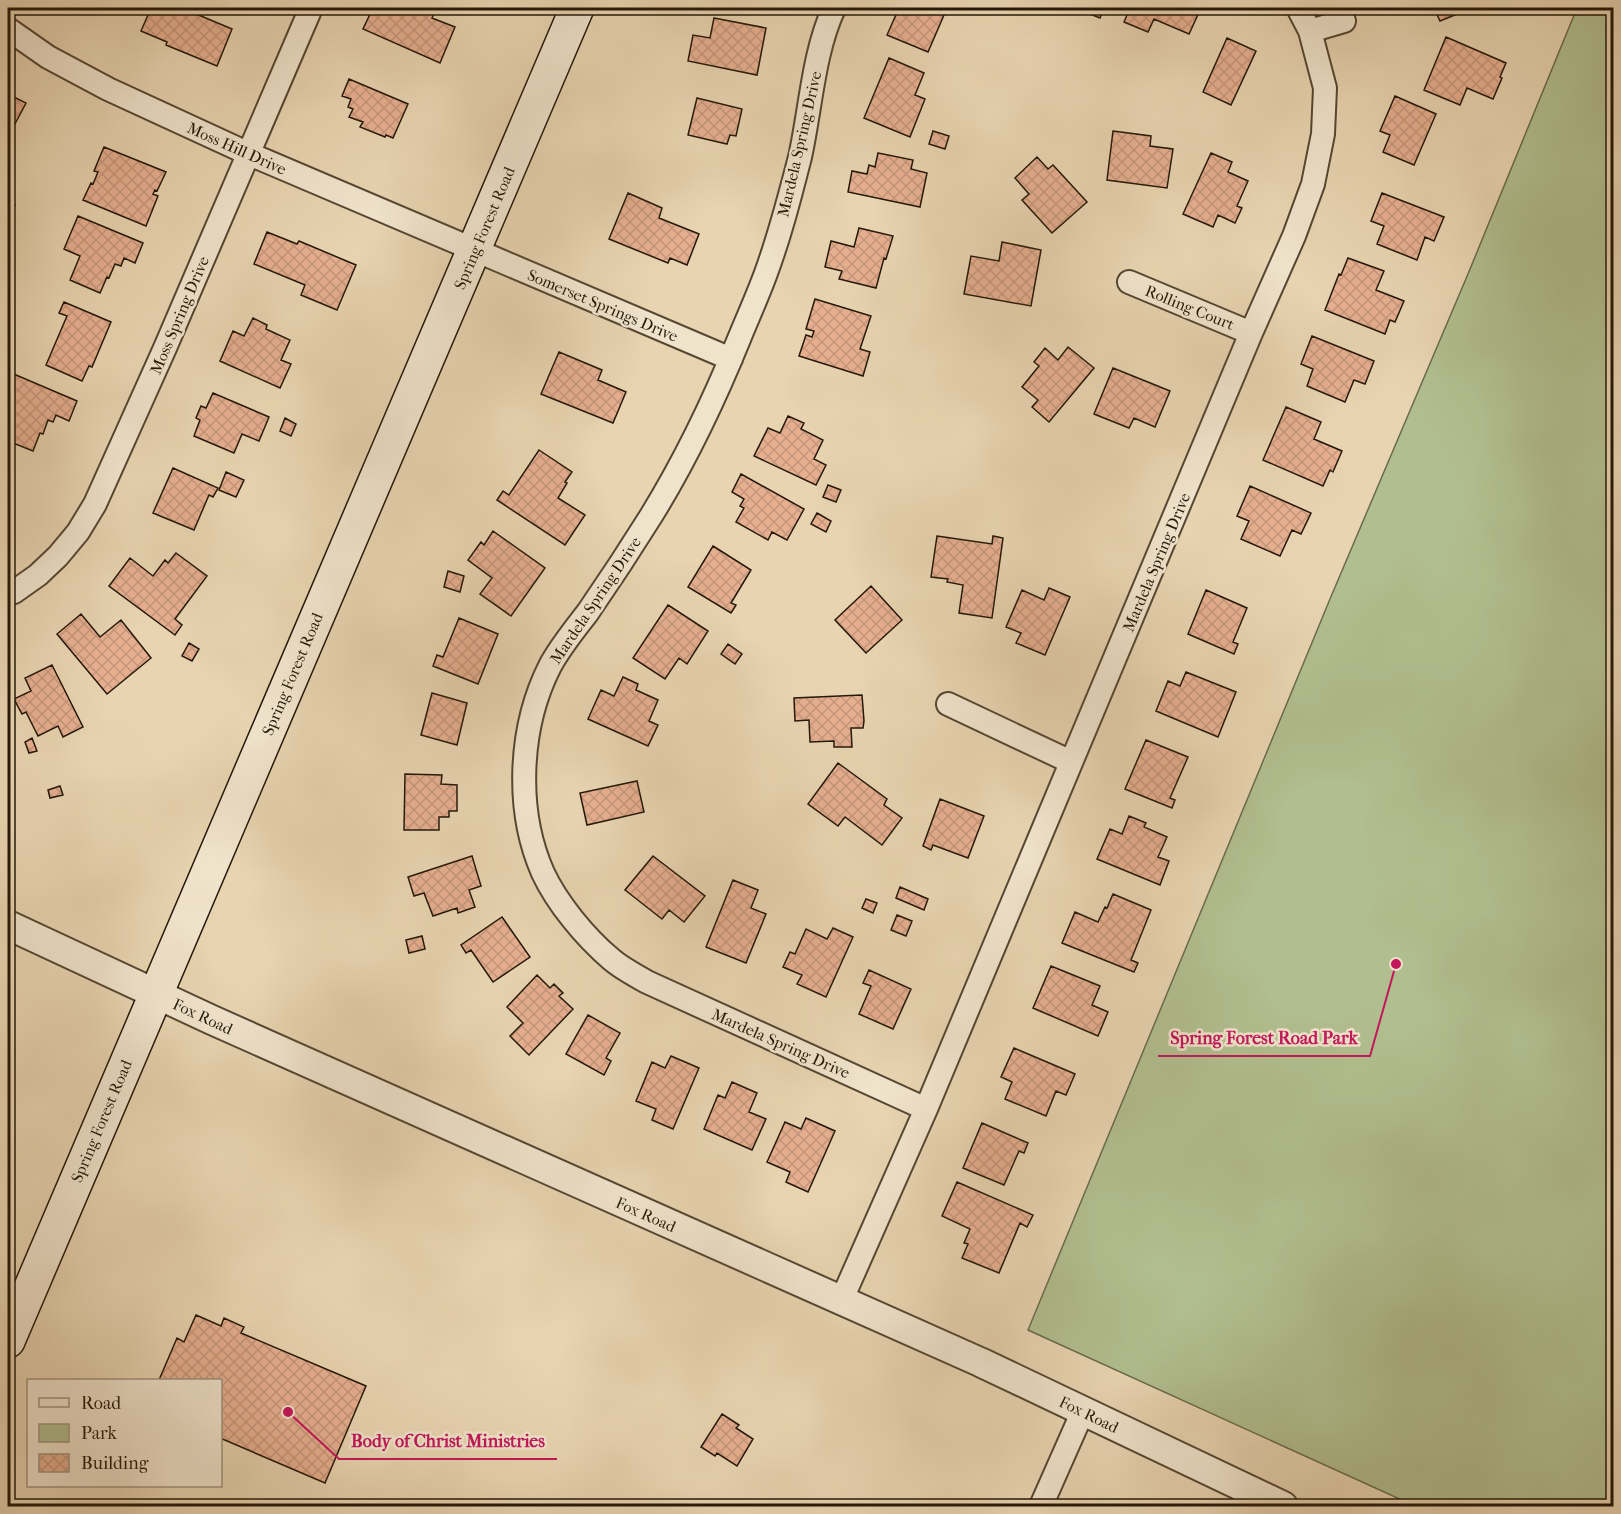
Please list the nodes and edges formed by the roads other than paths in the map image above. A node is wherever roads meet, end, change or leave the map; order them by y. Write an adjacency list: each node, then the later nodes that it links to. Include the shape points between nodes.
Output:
1 (311, 8): 8 (street, Moss Spring Drive)
2 (577, 8): 9 (main road, Spring Forest Road)
3 (834, 8): 12 (street, Mardela Spring Drive, via 819,54 800,156 782,220 766,273)
4 (1298, 8): 7 (street, Mardela Spring Drive)
5 (1344, 21): 7 (street)
6 (8, 29): 8 (street, Moss Hill Drive, via 48,57 108,89)
7 (1310, 31): 11 (street, Mardela Spring Drive, via 1325,88 1323,134 1313,184)
8 (248, 153): 9 (street, Moss Hill Drive); 13 (street, Moss Spring Drive, via 95,504 58,556 38,575)
9 (475, 250): 12 (street, Somerset Springs Drive); 17 (main road, Spring Forest Road)
10 (1129, 282): 11 (street, Rolling Court)
11 (1251, 333): 15 (street, Mardela Spring Drive)
12 (731, 359): 18 (street, Mardela Spring Drive, via 651,516 551,663 537,694 527,733 525,768 525,804 531,837 543,873 558,899 581,930 612,960 647,982)
13 (8, 594)
14 (948, 704): 15 (street)
15 (1071, 762): 18 (street, Mardela Spring Drive)
16 (8, 925): 17 (street, Fox Road)
17 (155, 994): 19 (street, Fox Road); 20 (main road, Spring Forest Road)
18 (926, 1108): 19 (street, Mardela Spring Drive)
19 (842, 1299): 21 (street, Fox Road)
20 (8, 1341)
21 (1083, 1412): 22 (street); 23 (street, Fox Road)
22 (1041, 1506)
23 (1283, 1506)

